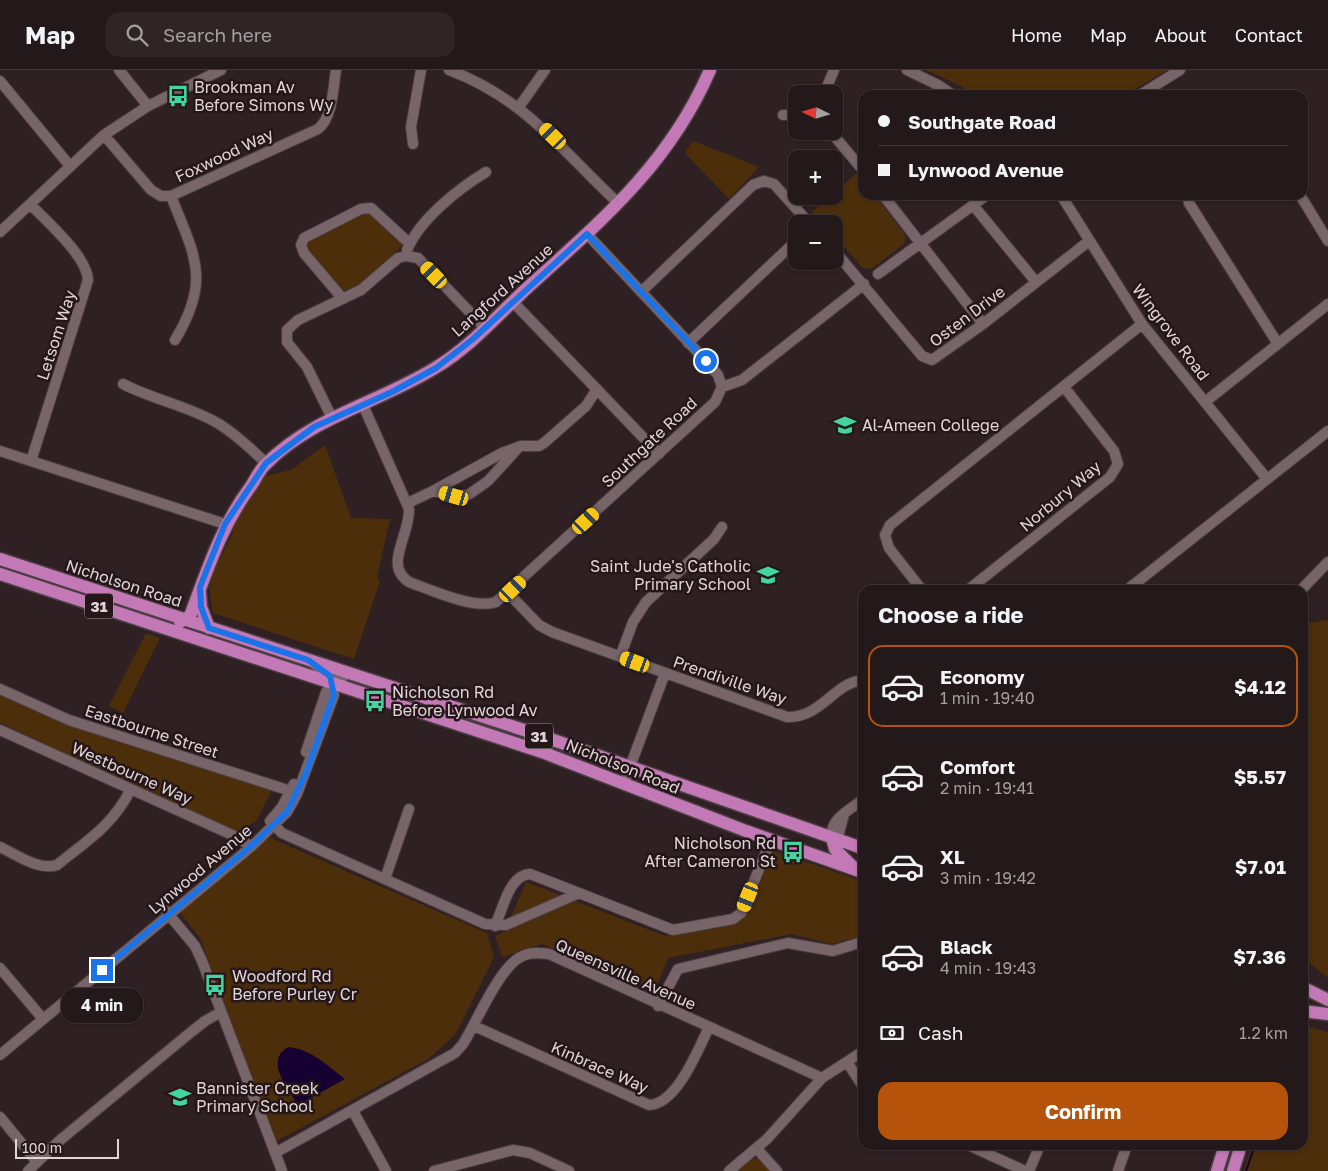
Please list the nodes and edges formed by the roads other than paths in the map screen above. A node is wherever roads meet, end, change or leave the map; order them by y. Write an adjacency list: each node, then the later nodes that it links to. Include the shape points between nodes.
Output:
1 (119, 70): 15 (street)
2 (221, 70): 15 (street)
3 (336, 70): 25 (street, Foxwood Way, via 329,109 322,126)
4 (421, 70): 21 (street, via 411,127)
5 (449, 70): 16 (street, via 478,82)
6 (545, 70): 16 (street)
7 (710, 70): 32 (main road, Langford Avenue, via 667,147)
8 (834, 70): 12 (street)
9 (907, 70): 13 (street)
10 (1180, 70): 14 (street)
11 (0, 81): 23 (street)
12 (828, 85)
13 (942, 90)
14 (1148, 90)
15 (148, 106): 19 (street)
16 (519, 107): 32 (street)
17 (783, 115): 18 (street)
18 (788, 115)
19 (104, 136): 23 (street); 25 (street, Foxwood Way, via 151,190 161,196)
20 (838, 140): 22 (street)
21 (413, 144)
22 (858, 164)
23 (70, 166): 31 (street)
24 (486, 172): 40 (street, via 463,186 415,234)
25 (171, 196): 54 (street, via 196,260 198,282 184,326)
26 (887, 200): 39 (street)
27 (980, 200): 33 (street)
28 (1064, 200): 37 (street, Wingrove Road)
29 (1188, 200): 56 (street)
30 (1303, 200): 38 (street)
31 (30, 204): 35 (street); 68 (street, Letsom Way, via 88,270 88,280)
32 (618, 204): 36 (main road, Langford Avenue)
33 (973, 205): 39 (street); 45 (street)
34 (802, 215): 47 (street, via 774,184 764,181 753,185)
35 (0, 232)
36 (587, 234): 47 (street); 49 (main road, Langford Avenue)
37 (1089, 241): 45 (street, Osten Drive); 52 (street, Wingrove Road)
38 (1328, 241)
39 (920, 242): 44 (street); 51 (street)
40 (410, 244): 42 (street); 48 (street, via 371,208 361,209 304,238 301,245 304,253)
41 (788, 249): 55 (street)
42 (406, 256): 48 (street, via 398,258); 53 (street, via 418,258)
43 (843, 260): 46 (street, Osten Drive)
44 (878, 274)
45 (1036, 282): 51 (street, Osten Drive)
46 (864, 284): 51 (street, Osten Drive, via 922,356 932,360); 58 (street, via 742,380)
47 (640, 292): 55 (street)
48 (343, 300): 63 (street, via 291,323 285,336 289,347 307,367)
49 (513, 302): 53 (main road, Langford Avenue); 60 (street)
50 (1328, 304): 56 (street)
51 (983, 324)
52 (1142, 324): 59 (street); 61 (street, Wingrove Road)
53 (485, 328): 62 (main road, Langford Avenue, via 436,368)
54 (176, 340)
55 (688, 343): 58 (street, via 718,375)
56 (1278, 344): 61 (street)
57 (124, 384): 69 (street, via 218,423 237,436)
58 (722, 387): 67 (street, Southgate Road, via 715,402)
59 (1064, 387): 78 (street, via 890,524 885,536 889,548); 79 (street, Norbury Way, via 1114,451 1118,464 1110,476)
60 (597, 389): 65 (street, via 586,406 544,443); 67 (street)
61 (1205, 402): 70 (street, Wingrove Road)
62 (363, 405): 63 (main road, Langford Avenue); 72 (street, Southgate Road)
63 (332, 418): 69 (main road, Langford Avenue, via 295,440)
64 (1328, 431): 70 (street)
65 (521, 446): 71 (street); 71 (street, via 488,481 468,495 454,496)
66 (0, 451): 68 (street)
67 (659, 454): 83 (street, Southgate Road)
68 (31, 462): 73 (street)
69 (263, 467): 73 (main road, Langford Avenue, via 243,486)
70 (1267, 479): 80 (street)
71 (433, 491): 72 (street)
72 (408, 503): 83 (street, Southgate Road, via 409,520 397,561 401,577 481,605 496,602)
73 (222, 523): 82 (main road, Langford Avenue); 84 (main road, Langford Avenue, via 187,601 182,615)
74 (722, 527): 88 (street, via 714,539 646,602 633,622)
75 (0, 559): 84 (main road, Nicholson Road / 31)
76 (1328, 562): 81 (street)
77 (0, 574): 85 (main road, Nicholson Road / 31)
78 (918, 585)
79 (974, 585)
80 (1133, 585)
81 (1307, 585)
82 (200, 587): 84 (main road, Langford Avenue, via 190,616); 86 (main road, via 201,607)
83 (508, 593): 88 (street, Prendiville Way, via 539,625)
84 (184, 620): 85 (main road); 86 (main road, Nicholson Road / 31); 87 (main road)
85 (166, 628): 87 (main road, Nicholson Road / 31)
86 (209, 628): 89 (main road, Nicholson Road / 31)
87 (197, 639): 93 (main road, Nicholson Road / 31)
88 (620, 657): 91 (street, Prendiville Way)
89 (308, 660): 90 (main road, Nicholson Road / 31); 93 (street, via 330,676)
90 (349, 673): 93 (street); 96 (main road, Nicholson Road / 31)
91 (665, 673): 92 (street, Prendiville Way, via 787,717 810,713 852,681); 96 (street)
92 (858, 680)
93 (333, 683): 97 (main road, Nicholson Road / 31, via 542,752); 99 (street, Lynwood Avenue, via 334,695)
94 (0, 689): 99 (street, Eastbourne Street, via 69,720)
95 (0, 730): 98 (street, Westbourne Way)
96 (631, 767): 97 (street); 103 (main road, Nicholson Road / 31)
97 (624, 783): 104 (main road, Nicholson Road / 31)
98 (131, 789): 105 (street, Westbourne Way); 106 (street, via 110,823 57,865 42,866)
99 (294, 792): 102 (street, Lynwood Avenue, via 287,812)
100 (858, 803): 103 (street, via 844,814 839,833)
101 (409, 808): 111 (street)
102 (272, 824): 105 (street, Lynwood Avenue); 111 (street, via 282,833)
103 (832, 838): 107 (main road, Nicholson Road / 31); 108 (main road, via 825,846); 109 (main road, via 835,849)
104 (771, 840): 108 (main road, Nicholson Road / 31); 112 (street, via 741,913 734,919 673,930)
105 (248, 845): 113 (street, Lynwood Avenue)
106 (0, 847)
107 (858, 847)
108 (808, 853): 110 (main road, Nicholson Road / 31)
109 (858, 869)
110 (858, 870)
111 (385, 879): 114 (street)
112 (579, 893): 114 (street, via 506,926); 114 (street, via 523,874 514,881)
113 (167, 912): 120 (street, via 195,946); 123 (street, Lynwood Avenue)
114 (495, 926)
115 (858, 943): 119 (street, via 834,951 788,943 678,969)
116 (0, 968): 123 (street)
117 (1308, 990): 118 (main road)
118 (1328, 1000)
119 (658, 1006): 124 (street, Queensville Avenue, via 549,954 532,953 519,958 504,972); 125 (street, Queensville Avenue)
120 (221, 1012): 140 (street); 141 (street, via 184,1037)
121 (1308, 1012): 122 (main road)
122 (1328, 1014)
123 (41, 1017): 126 (street, Lynwood Avenue); 127 (street, Lynwood Avenue)
124 (474, 1026): 125 (street, Kinbrace Way, via 649,1105 664,1101 688,1071); 132 (street, Queensville Avenue, via 464,1044 454,1053)
125 (709, 1027): 130 (street, Queensville Avenue)
126 (0, 1047)
127 (0, 1055)
128 (858, 1055): 129 (street)
129 (847, 1062): 130 (street); 131 (street)
130 (822, 1078): 134 (street)
131 (858, 1079)
132 (353, 1111): 140 (street, Queensville Avenue); 144 (street)
133 (0, 1117): 141 (street)
134 (757, 1149): 147 (street); 148 (street)
135 (979, 1150): 149 (street)
136 (1038, 1150): 150 (street)
137 (1125, 1150): 151 (street)
138 (1223, 1150): 152 (main road)
139 (1239, 1150): 153 (main road)
140 (275, 1153): 143 (street)
141 (37, 1162): 142 (street)
142 (28, 1171)
143 (282, 1171)
144 (386, 1171)
145 (434, 1171): 146 (street, via 521,1150)
146 (569, 1171)
147 (728, 1171)
148 (777, 1171)
149 (1025, 1171)
150 (1030, 1171)
151 (1118, 1171)
152 (1217, 1171)
153 (1233, 1171)

